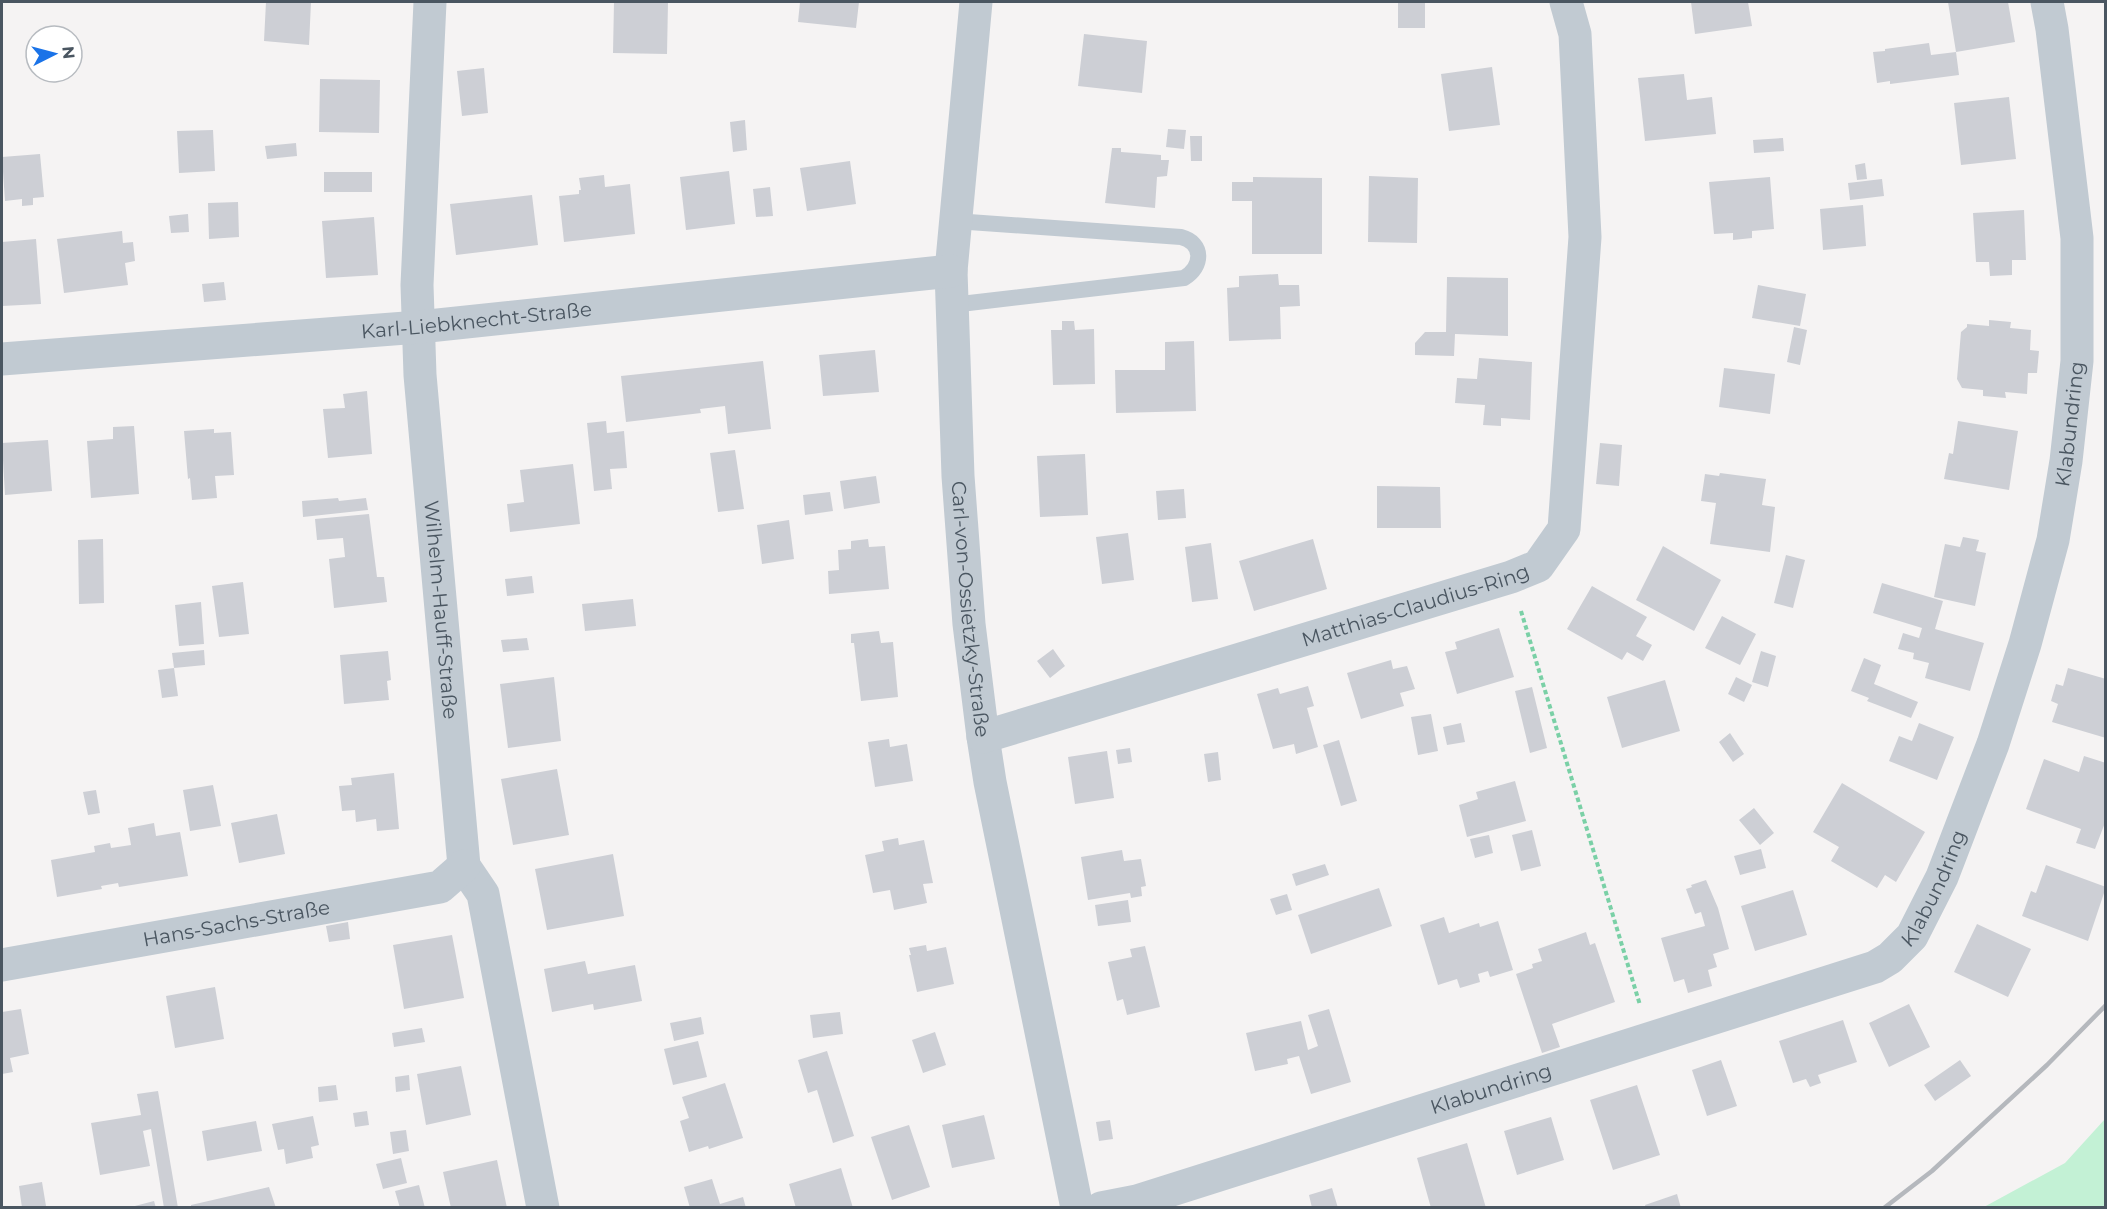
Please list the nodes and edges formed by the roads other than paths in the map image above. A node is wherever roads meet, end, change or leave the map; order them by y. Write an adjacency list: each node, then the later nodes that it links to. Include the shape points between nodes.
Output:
1 (430, 2): 8 (street, Wilhelm-Hauff-Straße)
2 (976, 2): 5 (street, Carl-von-Ossietzky-Straße)
3 (1566, 2): 10 (street, Matthias-Claudius-Ring, via 1575,34 1585,237 1564,529 1538,566)
4 (2047, 2): 15 (street, Klabundring, via 2077,238 2077,362 2066,461 2053,540 2025,644 1985,766 1942,876 1912,936 1875,967 1137,1201)
5 (955, 221): 6 (street, Carl-von-Ossietzky-Straße); 7 (lane, via 1180,237 1194,244 1198,259 1192,273 1184,278)
6 (951, 271): 7 (street, Carl-von-Ossietzky-Straße); 8 (street, Karl-Liebknecht-Straße)
7 (952, 305): 10 (street, Carl-von-Ossietzky-Straße, via 958,476 969,624)
8 (418, 327): 9 (street, Karl-Liebknecht-Straße); 11 (street, Wilhelm-Hauff-Straße)
9 (2, 359)
10 (983, 737): 14 (street, Carl-von-Ossietzky-Straße)
11 (464, 866): 12 (street, Hans-Sachs-Straße, via 440,887); 13 (street, Wilhelm-Hauff-Straße, via 483,894)
12 (2, 965)
13 (543, 1208)
14 (1077, 1208)
15 (1101, 1208)

